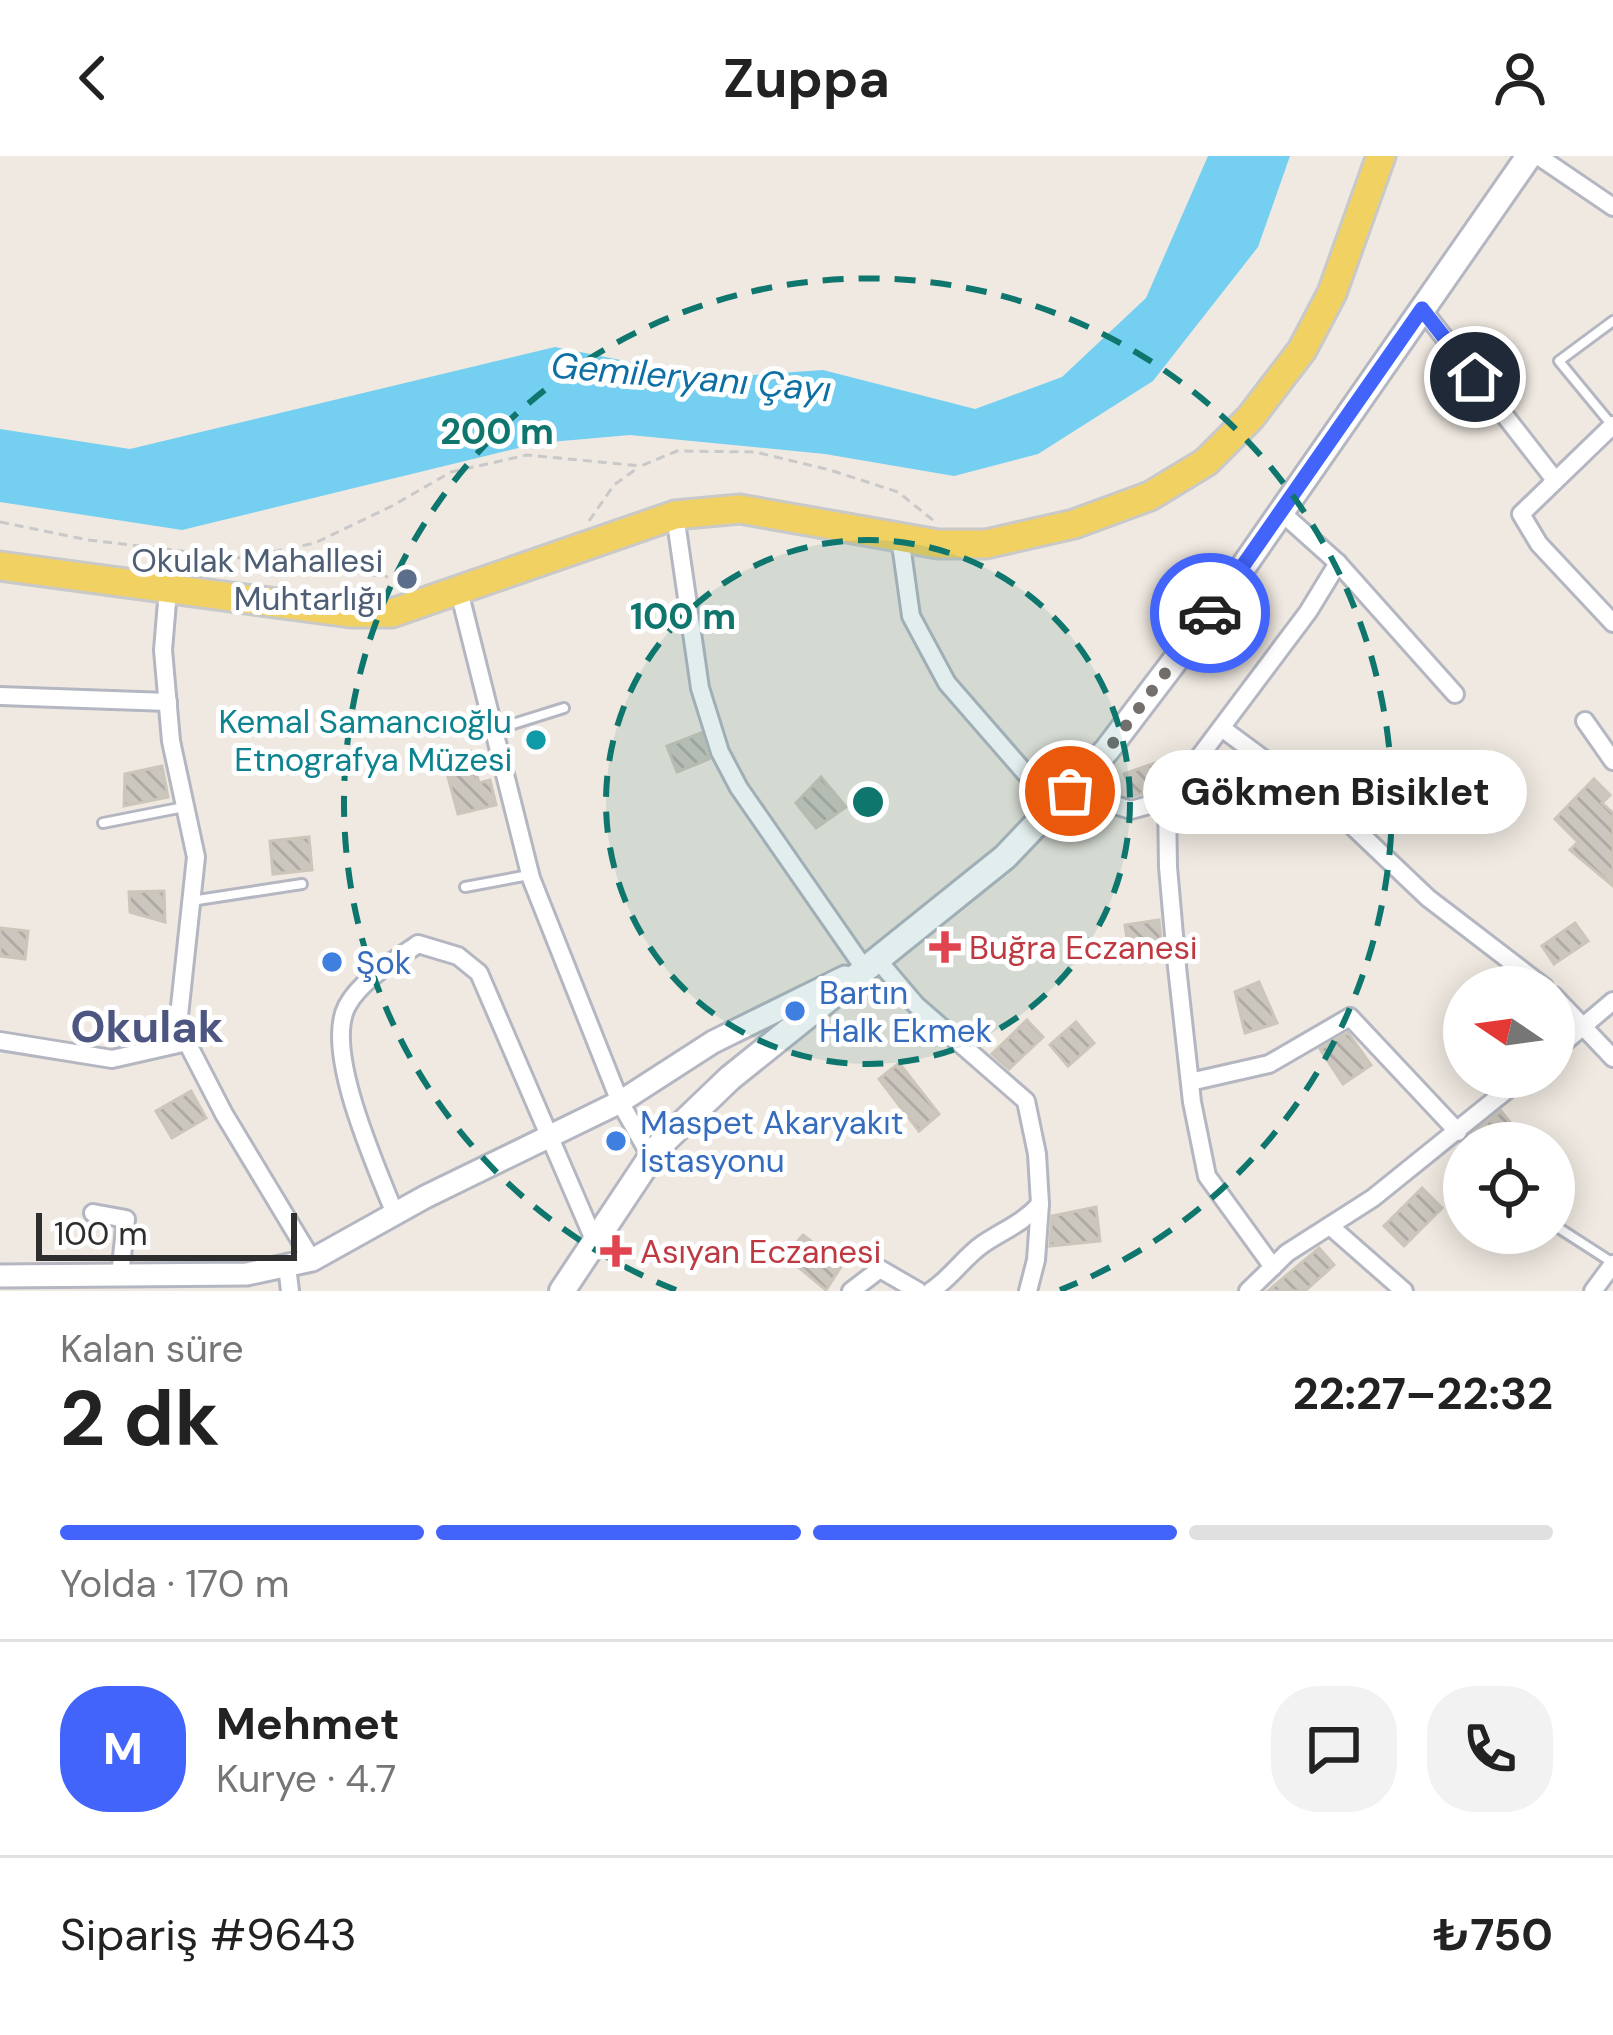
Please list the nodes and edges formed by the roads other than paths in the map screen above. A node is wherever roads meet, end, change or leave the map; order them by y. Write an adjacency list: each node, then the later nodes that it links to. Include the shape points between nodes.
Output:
1 (1381, 156): 10 (main road, via 1332,293 1302,350 1206,462 1150,496 1074,524 986,544)
2 (1533, 156): 3 (street); 4 (main road)
3 (1613, 207)
4 (1422, 309): 7 (street); 8 (main road)
5 (1613, 321): 6 (lane, via 1559,361)
6 (1613, 425): 7 (street)
7 (1555, 480): 15 (street, via 1521,514)
8 (1281, 512): 11 (street); 24 (main road, via 1107,751)
9 (675, 515): 10 (main road, via 740,509); 14 (main road); 32 (street, via 700,688 720,752)
10 (900, 537): 24 (street, via 911,616 946,683)
11 (1338, 563): 16 (street); 21 (street)
12 (0, 566): 13 (main road)
13 (168, 590): 14 (main road, via 351,613 392,613); 18 (street)
14 (459, 591): 22 (street)
15 (1613, 623)
16 (1455, 694)
17 (0, 695): 18 (street)
18 (168, 702): 26 (street)
19 (564, 708): 22 (lane)
20 (1585, 722): 23 (street)
21 (1223, 729): 25 (street); 33 (street, via 1346,820)
22 (494, 730): 28 (street)
23 (1613, 760)
24 (1062, 799): 25 (street, via 1130,810); 32 (main road, via 1005,857)
25 (1167, 800): 41 (street)
26 (185, 806): 27 (lane); 31 (street, via 196,857)
27 (103, 823)
28 (531, 875): 30 (lane); 43 (street)
29 (302, 884): 31 (lane)
30 (465, 887)
31 (191, 901): 39 (street, via 178,1024)
32 (870, 964): 43 (street, via 712,1042); 48 (main road, via 730,1078); 49 (street, via 1026,1102)
33 (1517, 966)
34 (1613, 1000): 36 (street)
35 (1575, 1018): 36 (street)
36 (1583, 1026): 37 (street); 40 (street)
37 (1575, 1033)
38 (0, 1041): 39 (street, via 112,1059)
39 (187, 1042): 55 (street)
40 (1613, 1058)
41 (1190, 1082): 44 (street, via 1269,1064 1350,1016); 58 (street, via 1208,1176)
42 (1498, 1098): 45 (street)
43 (620, 1102): 46 (street); 48 (street)
44 (1449, 1122)
45 (1470, 1122)
46 (551, 1137): 51 (street); 51 (street, via 479,973 458,956 418,944 349,1001 341,1022 359,1122); 54 (street)
47 (1443, 1144): 52 (street)
48 (651, 1157): 54 (main road)
49 (1040, 1204): 67 (street); 68 (street)
50 (94, 1213): 60 (street, via 126,1219)
51 (395, 1214): 55 (street)
52 (1330, 1226): 58 (street); 70 (street)
53 (1575, 1239): 56 (lane)
54 (595, 1242): 64 (main road)
55 (312, 1260): 57 (street)
56 (1613, 1264): 71 (street)
57 (286, 1266): 61 (street); 63 (street)
58 (1273, 1267): 69 (street)
59 (0, 1276): 62 (street)
60 (120, 1276): 61 (street); 62 (street)
61 (180, 1283)
62 (64, 1284)
63 (290, 1291)
64 (562, 1291)
65 (851, 1291): 66 (street, via 880,1269)
66 (918, 1291)
67 (931, 1291)
68 (1028, 1291)
69 (1248, 1291)
70 (1404, 1291)
71 (1593, 1291)

